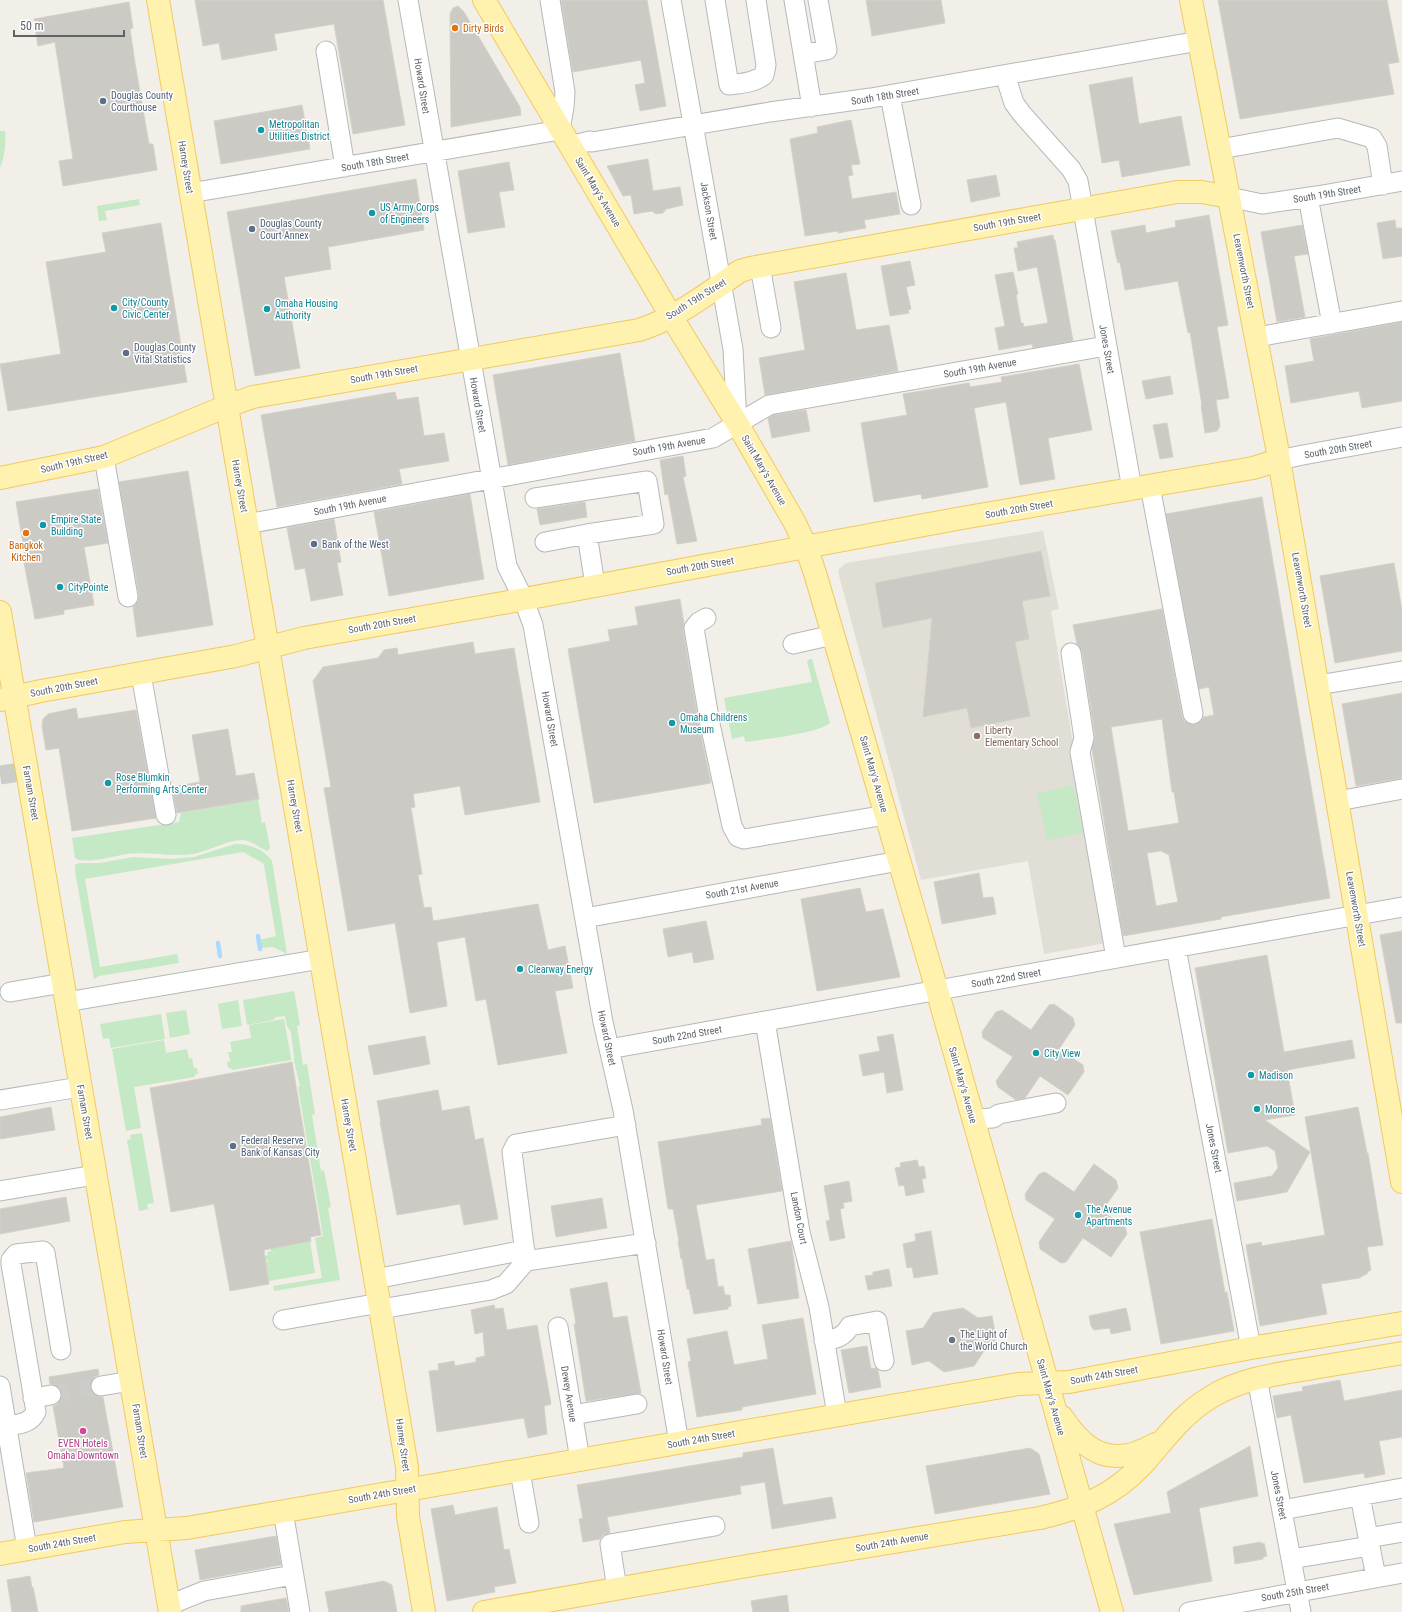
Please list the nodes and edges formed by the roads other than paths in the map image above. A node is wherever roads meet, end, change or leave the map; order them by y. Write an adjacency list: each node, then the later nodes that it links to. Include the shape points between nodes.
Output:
1 (158, 0): 24 (main road, Harney Street)
2 (408, 0): 20 (street, Howard Street)
3 (484, 0): 18 (main road, Saint Mary's Avenue)
4 (550, 0): 18 (street, via 565,92)
5 (671, 0): 17 (street, Jackson Street)
6 (715, 0): 7 (street, via 729,85 759,80 764,75 766,65)
7 (756, 0)
8 (794, 0): 13 (street)
9 (818, 0): 13 (street, via 827,50)
10 (1191, 0): 11 (main road, Leavenworth Street)
11 (1199, 41): 14 (street, South 18th Street); 19 (main road, Leavenworth Street)
12 (326, 51): 21 (street)
13 (803, 54): 16 (street)
14 (1005, 75): 15 (street, South 18th Street); 28 (street, Jones Street, via 1014,102 1022,114 1071,169 1078,181)
15 (890, 95): 16 (street, South 18th Street); 27 (street)
16 (812, 106): 17 (street, South 18th Street)
17 (694, 125): 18 (street, South 18th Street, via 592,142); 30 (street, Jackson Street)
18 (565, 138): 20 (street, South 18th Street); 32 (main road, Saint Mary's Avenue)
19 (1220, 149): 23 (street, via 1338,128 1372,138 1377,146); 25 (main road, Leavenworth Street)
20 (434, 152): 21 (street, South 18th Street); 37 (street, Howard Street)
21 (345, 167): 24 (street, South 18th Street)
22 (1402, 181): 23 (street, South 19th Street)
23 (1384, 185): 26 (street, South 19th Street)
24 (190, 193): 38 (main road, Harney Street)
25 (1229, 197): 26 (street, South 19th Street, via 1262,204); 28 (main road, South 19th Street, via 1202,192 1177,192); 35 (main road, Leavenworth Street)
26 (1308, 198): 33 (street)
27 (911, 205)
28 (1082, 208): 29 (main road, South 19th Street); 36 (street, Jones Street)
29 (760, 266): 30 (main road, South 19th Street, via 740,271); 34 (street)
30 (722, 284): 32 (main road, South 19th Street); 39 (street, Jackson Street, via 733,349)
31 (1402, 311): 33 (street)
32 (671, 316): 37 (main road, South 19th Street, via 635,331); 39 (main road, Saint Mary's Avenue)
33 (1332, 324): 35 (street)
34 (771, 328)
35 (1257, 337): 42 (main road, Leavenworth Street)
36 (1106, 346): 39 (street, South 19th Avenue, via 768,405); 45 (street, Jones Street)
37 (470, 359): 38 (main road, South 19th Street, via 253,397); 44 (street, Howard Street)
38 (227, 406): 41 (main road, South 19th Street); 47 (main road, Harney Street)
39 (737, 423): 44 (street, South 19th Avenue, via 714,438); 50 (main road, Saint Mary's Avenue, via 795,523)
40 (1402, 437): 42 (street, South 20th Street)
41 (104, 457): 43 (main road, South 19th Street); 52 (street)
42 (1279, 460): 45 (main road, South 20th Street, via 1253,468); 62 (main road, Leavenworth Street)
43 (0, 478)
44 (491, 479): 47 (street, South 19th Avenue); 53 (street, Howard Street, via 507,566)
45 (1141, 488): 50 (main road, South 20th Street); 64 (street, Jones Street)
46 (535, 498): 48 (street, via 647,481 654,524)
47 (247, 524): 58 (main road, Harney Street)
48 (587, 534): 49 (street); 51 (street)
49 (545, 542)
50 (806, 547): 51 (main road, South 20th Street); 56 (main road, Saint Mary's Avenue)
51 (595, 585): 53 (main road, South 20th Street)
52 (128, 598)
53 (523, 598): 58 (main road, South 20th Street, via 304,638); 72 (street, Howard Street, via 533,625)
54 (0, 612): 63 (main road, Farnam Street)
55 (706, 618): 68 (street, via 694,628 710,724 732,826 738,837 744,839)
56 (833, 635): 57 (street); 68 (main road, Saint Mary's Avenue)
57 (793, 644)
58 (268, 647): 61 (main road, South 20th Street, via 236,656); 75 (main road, Harney Street)
59 (1072, 653): 74 (street, via 1084,738 1080,752)
60 (1402, 671): 62 (street)
61 (141, 674): 63 (main road, South 20th Street); 67 (street)
62 (1318, 685): 66 (main road, Leavenworth Street)
63 (7, 699): 77 (main road, Farnam Street)
64 (1192, 714)
65 (1402, 789): 66 (street)
66 (1338, 801): 71 (main road, Leavenworth Street)
67 (166, 815)
68 (886, 815): 69 (main road, Saint Mary's Avenue)
69 (899, 861): 72 (street, South 21st Avenue); 76 (main road, Saint Mary's Avenue)
70 (1402, 907): 71 (street, South 22nd Street)
71 (1358, 915): 73 (street, South 22nd Street); 87 (main road, Leavenworth Street)
72 (585, 918): 80 (street, Howard Street)
73 (1176, 948): 74 (street, South 22nd Street); 97 (street, Jones Street)
74 (1116, 958): 76 (street, South 22nd Street)
75 (321, 959): 77 (street); 91 (main road, Harney Street)
76 (937, 990): 79 (street, South 22nd Street); 84 (main road, Saint Mary's Avenue)
77 (65, 993): 78 (street); 81 (main road, Farnam Street)
78 (7, 999)
79 (765, 1021): 80 (street, South 22nd Street); 96 (street, Landon Court, via 800,1232 819,1307)
80 (609, 1049): 85 (street, Howard Street)
81 (80, 1087): 82 (street); 86 (main road, Farnam Street)
82 (0, 1100)
83 (1056, 1103): 84 (street, via 999,1114 993,1118)
84 (973, 1119): 103 (main road, Saint Mary's Avenue)
85 (626, 1125): 89 (street, Howard Street); 90 (street, via 516,1144 512,1152)
86 (96, 1175): 88 (street); 102 (main road, Farnam Street)
87 (1402, 1182)
88 (0, 1191)
89 (646, 1243): 90 (street); 112 (street, Howard Street)
90 (526, 1256): 91 (street); 92 (street, via 506,1284 490,1290)
91 (375, 1279): 92 (main road, Harney Street)
92 (380, 1306): 93 (street); 116 (main road, Harney Street, via 407,1467)
93 (283, 1320)
94 (1402, 1323): 97 (main road, South 24th Street)
95 (558, 1327): 109 (street, Dewey Avenue)
96 (824, 1341): 100 (street, via 838,1338 850,1326 877,1321); 108 (street, Landon Court)
97 (1251, 1348): 103 (main road, South 24th Street, via 1069,1382)
98 (61, 1350): 110 (street, via 45,1253 43,1251 16,1254 11,1264 42,1396 33,1418)
99 (1402, 1353): 101 (main road)
100 (884, 1361)
101 (1257, 1378): 111 (main road, South 24th Avenue, via 1212,1396 1181,1420); 119 (street, Jones Street)
102 (131, 1381): 105 (street); 123 (main road, Farnam Street)
103 (1047, 1382): 107 (main road, Saint Mary's Avenue); 108 (main road, South 24th Street, via 1018,1384)
104 (0, 1386): 110 (street)
105 (101, 1386)
106 (637, 1404): 109 (street)
107 (1054, 1406): 111 (main road, via 1083,1443 1105,1454 1134,1455); 118 (main road, Saint Mary's Avenue)
108 (837, 1414): 112 (main road, South 24th Street)
109 (572, 1415): 113 (street, Dewey Avenue)
110 (7, 1426): 126 (street)
111 (1162, 1441): 118 (main road, South 24th Avenue, via 1143,1464 1125,1480 1104,1496)
112 (679, 1443): 113 (main road, South 24th Street)
113 (580, 1460): 114 (main road, South 24th Street)
114 (520, 1471): 116 (main road, South 24th Street); 121 (street)
115 (1402, 1488): 117 (street)
116 (407, 1490): 120 (main road, South 24th Street); 136 (main road, Harney Street, via 408,1516)
117 (1360, 1496): 119 (street); 125 (street)
118 (1082, 1506): 132 (main road, South 24th Avenue, via 1040,1518); 138 (main road, Saint Mary's Avenue)
119 (1282, 1510): 128 (street, Jones Street)
120 (283, 1512): 123 (main road, South 24th Street); 130 (street)
121 (529, 1523)
122 (715, 1526): 132 (street, via 610,1544)
123 (156, 1531): 126 (main road, South 24th Street, via 125,1532); 134 (main road, Farnam Street)
124 (1402, 1532): 125 (street)
125 (1369, 1542): 128 (street); 131 (street)
126 (27, 1549): 127 (main road, South 24th Street)
127 (0, 1554)
128 (1291, 1559): 133 (street, Jones Street)
129 (1402, 1573): 131 (street, South 25th Street)
130 (293, 1575): 134 (street, via 204,1591); 135 (street)
131 (1376, 1577): 133 (street, South 25th Street)
132 (617, 1589): 137 (main road, South 24th Avenue)
133 (1297, 1592): 139 (street, South 25th Street); 140 (street, Jones Street)
134 (169, 1608)
135 (300, 1612)
136 (424, 1612)
137 (484, 1612)
138 (1112, 1612)
139 (1189, 1612)
140 (1301, 1612)

